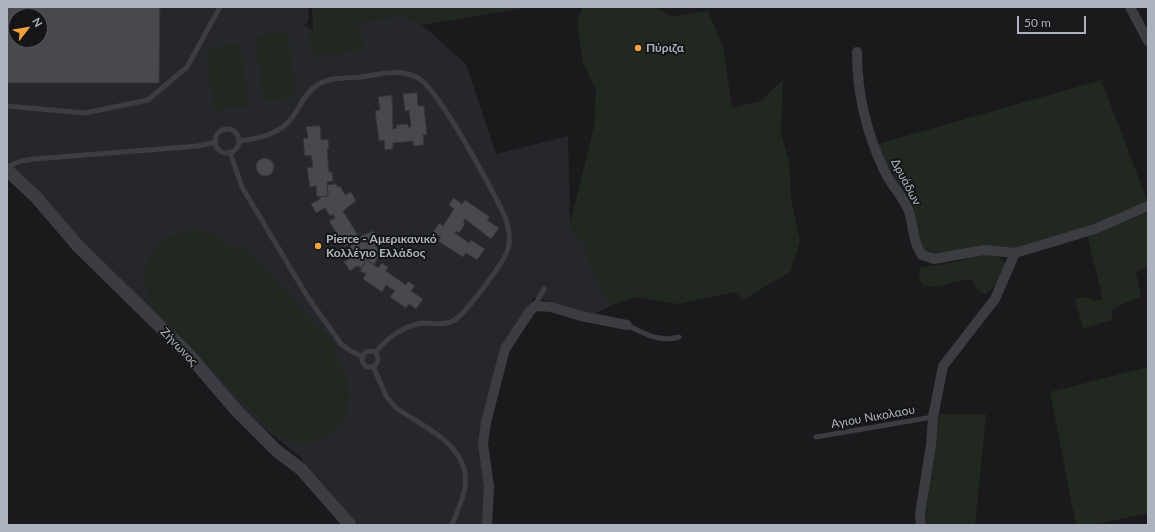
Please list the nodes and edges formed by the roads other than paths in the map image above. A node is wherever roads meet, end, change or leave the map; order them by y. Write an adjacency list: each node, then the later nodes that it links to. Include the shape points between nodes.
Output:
1 (220, 7): 5 (lane, via 187,67 148,100 85,113)
2 (1130, 7): 3 (street)
3 (1148, 41)
4 (857, 52): 12 (street, Δρυάδων, via 859,89 873,143 884,170 908,210 915,240 922,255 934,259 984,250)
5 (7, 106)
6 (239, 141): 7 (lane, via 237,134 227,129 220,132); 8 (lane, via 237,148); 17 (lane, via 260,137 282,128 291,120 312,89 330,80 396,72 424,81 438,99 503,212 509,231 508,250 469,306 458,317 444,324 422,323 408,327 382,344)
7 (216, 142): 8 (lane, via 222,151); 9 (lane, via 198,146 28,160)
8 (230, 152): 18 (lane, via 242,187 307,296 341,344)
9 (7, 167)
10 (7, 170): 22 (street, Ζήνωνος, via 36,197 93,262 188,354 236,410 277,452 301,469)
11 (1148, 206): 12 (street, via 1095,229)
12 (1015, 253): 20 (street, via 995,298 943,366)
13 (544, 289): 14 (lane)
14 (534, 306): 15 (street, via 551,307); 24 (street, via 505,349 486,422 483,444 489,486)
15 (627, 325): 16 (lane, via 651,337 662,339)
16 (679, 336)
17 (375, 353): 18 (lane, via 367,352); 19 (lane, via 378,361)
18 (363, 356): 19 (lane, via 365,365)
19 (373, 366): 23 (lane, via 389,401 451,445 465,468 465,488)
20 (933, 417): 21 (lane, Αγιου Νικολαου); 25 (street, via 920,514)
21 (816, 437)
22 (350, 525)
23 (452, 525)
24 (487, 525)
25 (921, 525)

